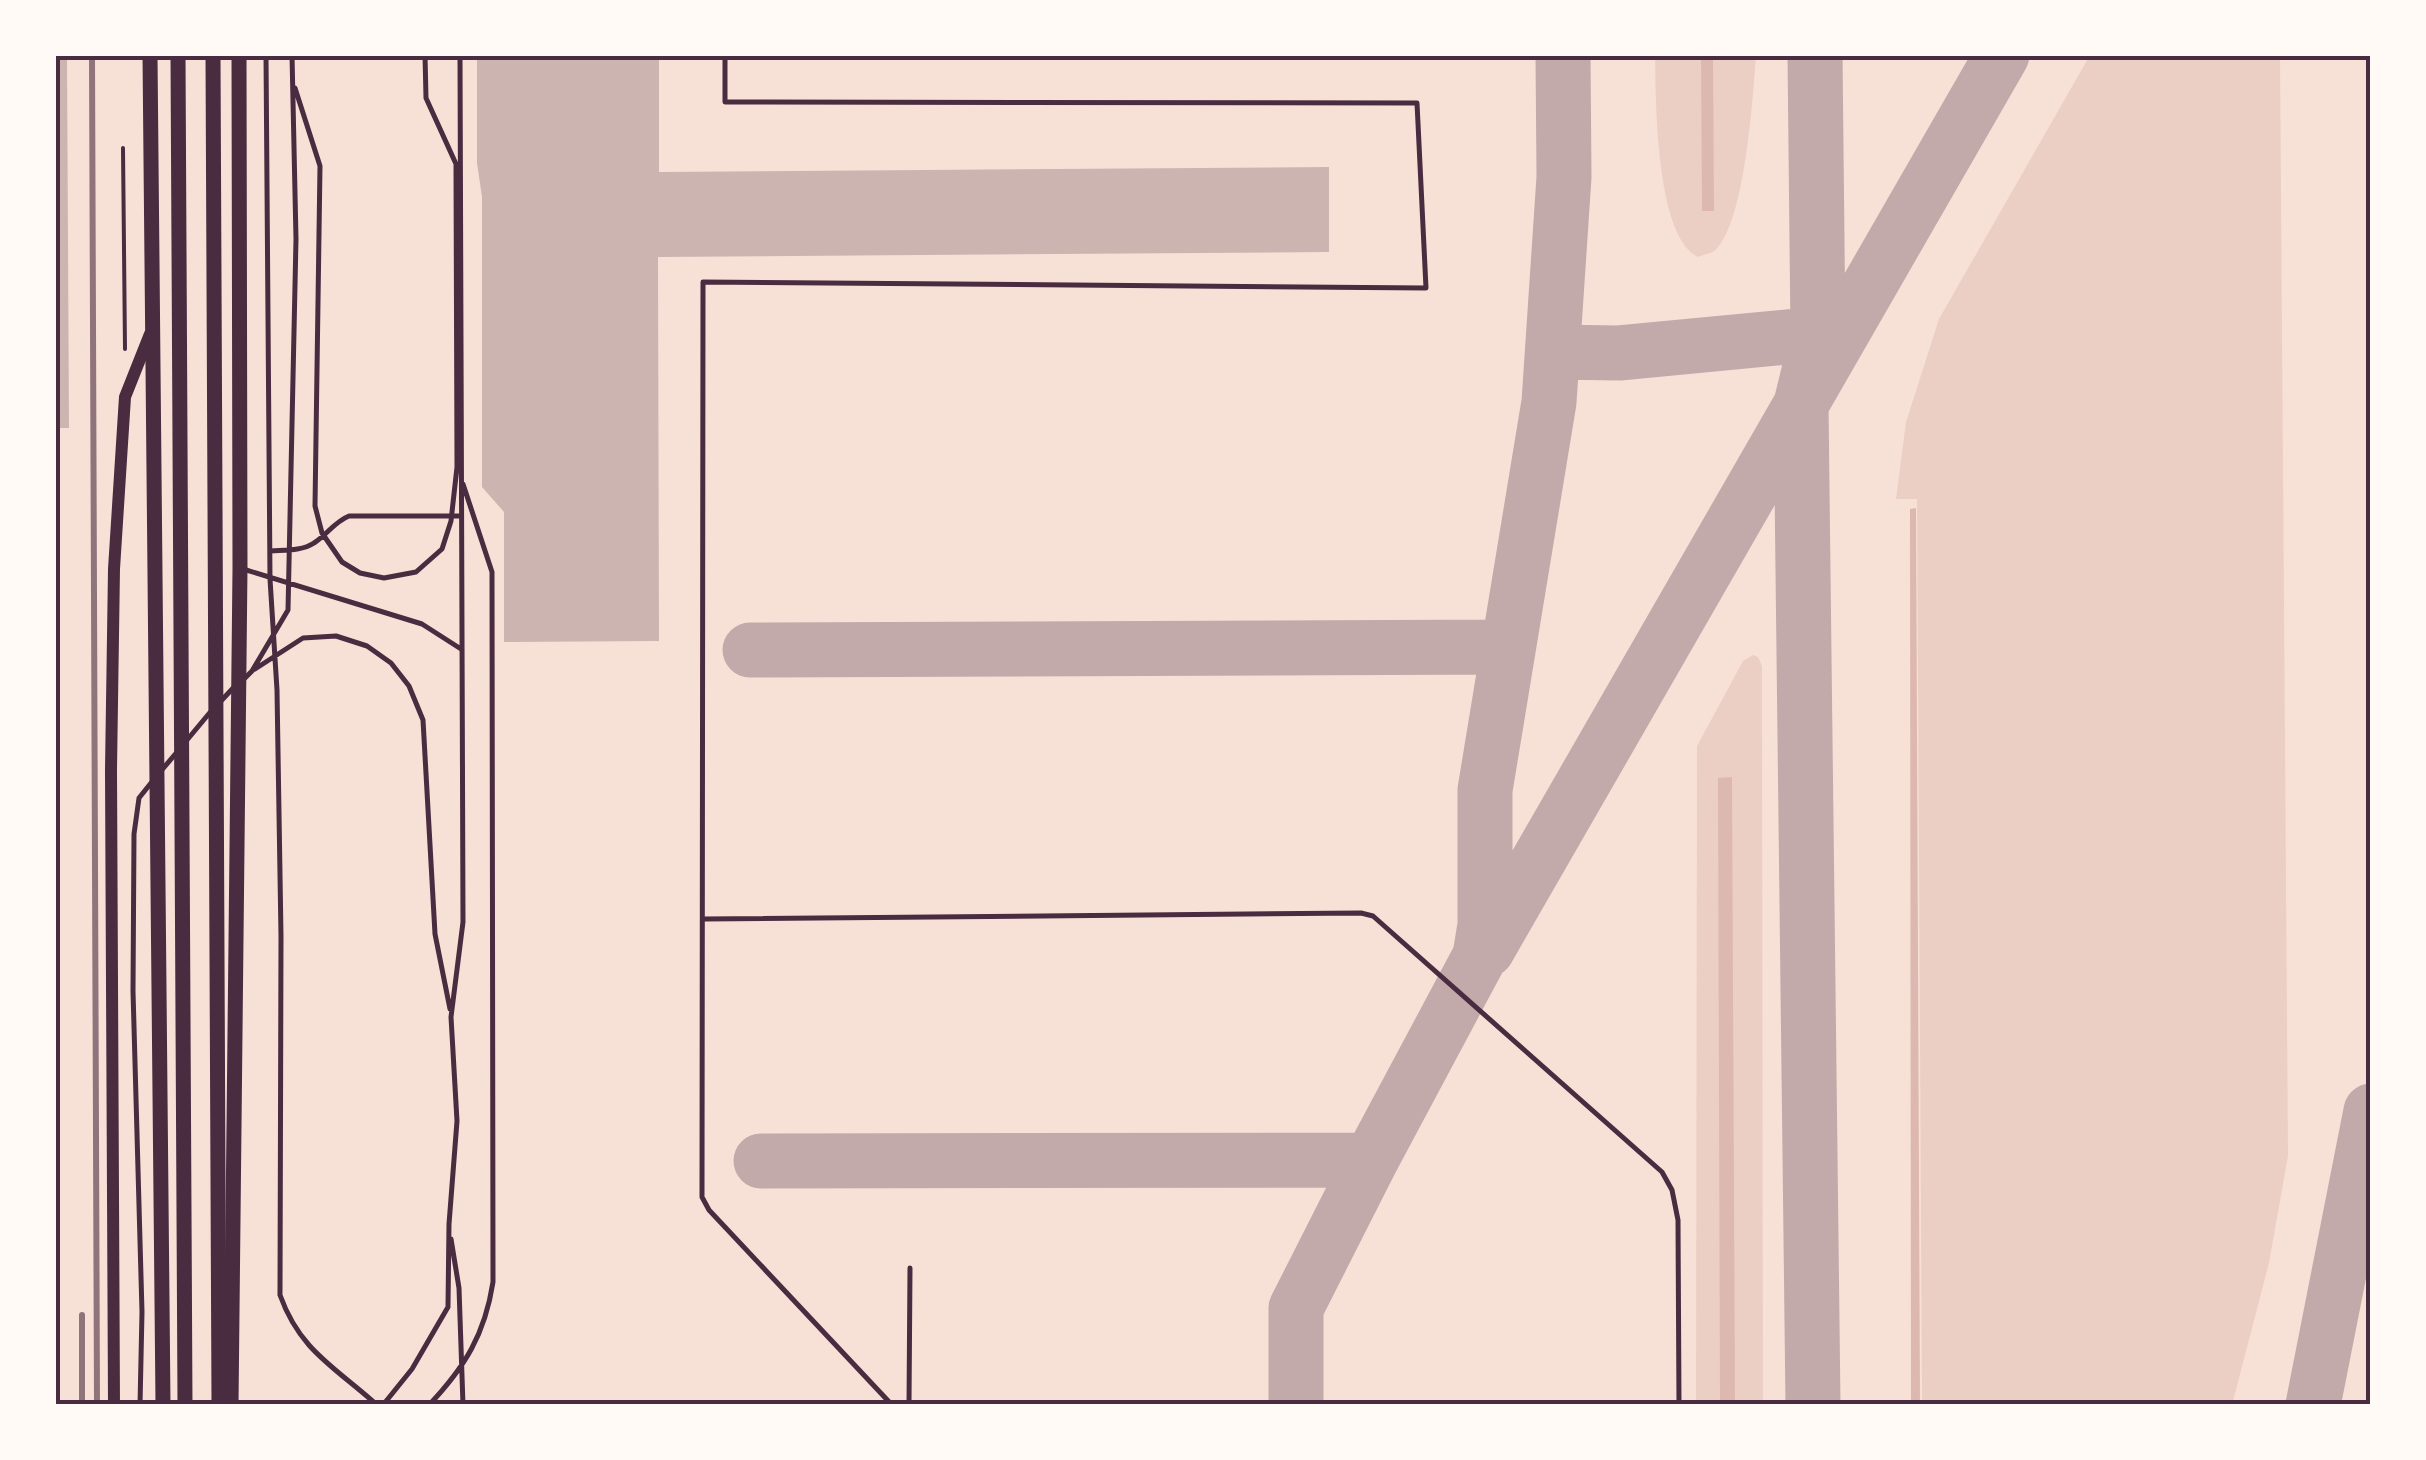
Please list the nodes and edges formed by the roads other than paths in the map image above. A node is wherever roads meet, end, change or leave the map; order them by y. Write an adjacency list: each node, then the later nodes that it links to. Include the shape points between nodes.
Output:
1 (150, 55): 11 (highway)
2 (178, 55): 26 (highway)
3 (213, 55): 27 (highway)
4 (239, 55): 15 (highway)
5 (266, 55): 14 (lane)
6 (292, 55): 10 (lane)
7 (425, 55): 12 (lane, via 426,98 456,164)
8 (460, 55): 13 (lane)
9 (725, 55): 19 (lane, via 725,102 1418,102 1426,288 703,282)
10 (292, 80): 12 (lane, via 320,166 315,506 322,533 342,562 360,573 384,578 416,572 442,549); 18 (lane, via 296,239 288,610)
11 (150, 334): 23 (main road, via 125,397 114,569); 25 (highway)
12 (457, 467): 30 (lane, via 492,572 493,1282 488,1318 473,1350)
13 (461, 516): 14 (lane, via 348,516 306,547); 17 (lane)
14 (270, 552): 16 (lane)
15 (240, 568): 16 (lane); 28 (highway)
16 (270, 580): 17 (lane, via 422,624); 29 (lane, via 281,936 280,1294 310,1350)
17 (462, 648): 20 (lane, via 463,922)
18 (252, 671): 20 (lane, via 303,638 336,636 392,663 409,686 423,720 435,934); 24 (lane, via 139,798 133,991)
19 (704, 919): 32 (lane, via 702,1197); 34 (lane, via 1373,916 1662,1172 1678,1220)
20 (451, 1016): 21 (lane, via 457,1121)
21 (449, 1224): 29 (lane, via 448,1308 412,1369); 31 (lane, via 459,1288)
22 (910, 1268): 33 (lane)
23 (114, 1405)
24 (140, 1405)
25 (163, 1405)
26 (186, 1405)
27 (219, 1405)
28 (231, 1405)
29 (380, 1405)
30 (429, 1405)
31 (463, 1405)
32 (892, 1405)
33 (909, 1405)
34 (1679, 1405)

